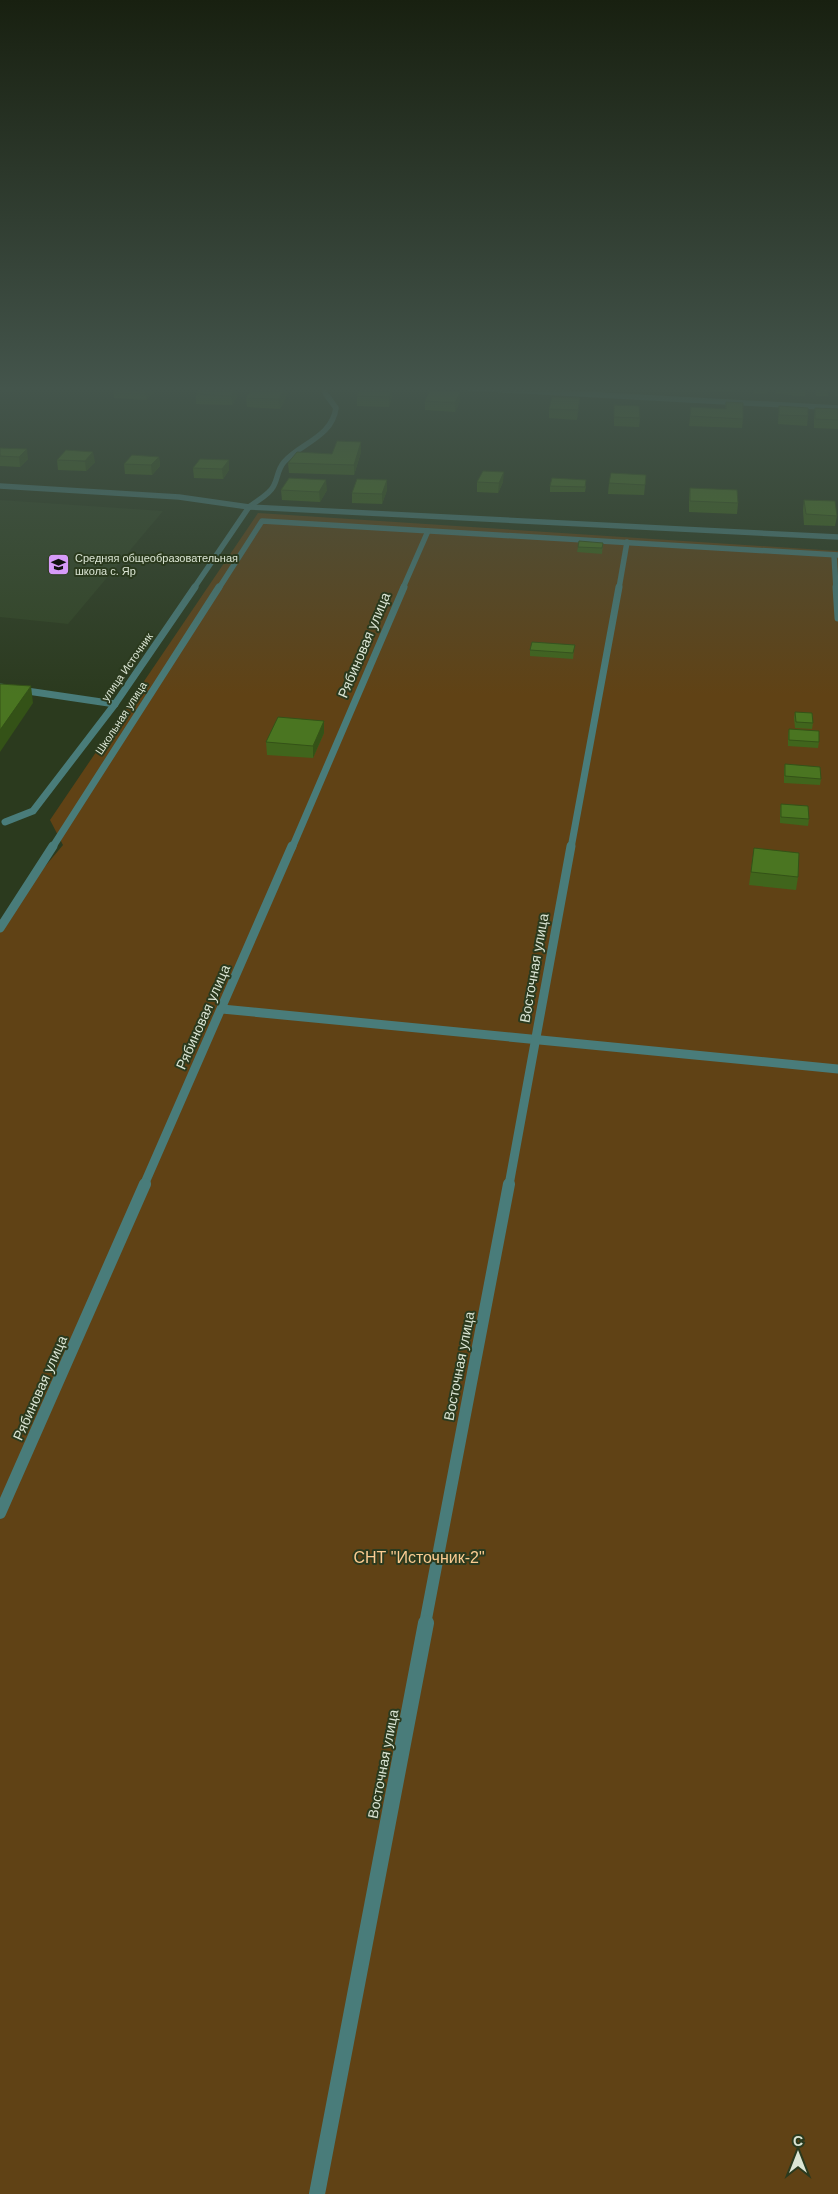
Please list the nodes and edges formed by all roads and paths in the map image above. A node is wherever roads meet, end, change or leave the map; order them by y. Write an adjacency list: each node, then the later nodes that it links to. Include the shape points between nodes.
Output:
1 (68, 490): 3 (street, via 170,497)
2 (270, 490): 3 (street, улица Источник)
3 (250, 507): 5 (street); 10 (street, улица Источник)
4 (428, 531): 6 (street); 12 (street, Школьная улица, via 262,521); 13 (street, Рябиновая улица)
5 (838, 538)
6 (626, 542): 7 (street); 14 (street, Восточная улица)
7 (836, 555): 8 (street)
8 (838, 618)
9 (0, 687): 10 (street)
10 (114, 704): 11 (street, улица Источник, via 33,811)
11 (2, 822)
12 (0, 928)
13 (222, 1009): 14 (street); 16 (street, Рябиновая улица)
14 (536, 1041): 15 (street); 17 (street, Восточная улица)
15 (838, 1069)
16 (0, 1513)
17 (317, 2194)

